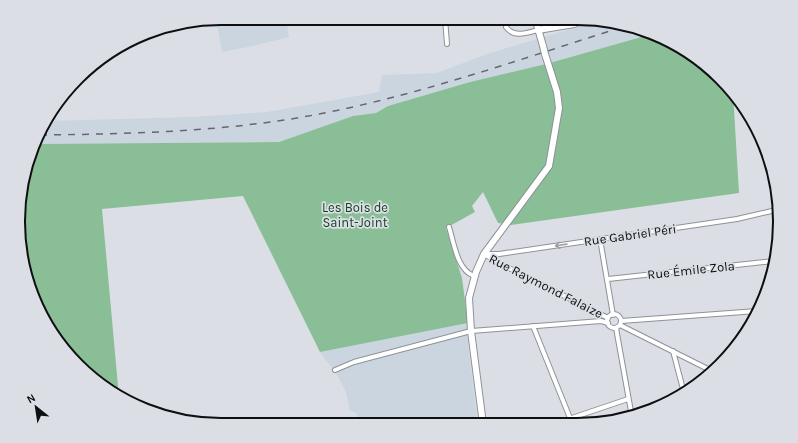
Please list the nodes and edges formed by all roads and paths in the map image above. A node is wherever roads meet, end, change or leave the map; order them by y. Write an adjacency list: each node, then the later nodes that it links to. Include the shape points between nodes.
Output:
1 (446, 25): 6 (street)
2 (506, 25): 5 (street, via 510,32 515,34)
3 (536, 25): 5 (main road)
4 (568, 25): 5 (main road)
5 (538, 30): 10 (main road, bridge, via 557,92 559,108 549,166)
6 (447, 44)
7 (773, 211): 9 (street, Rue Gabriel Péri, via 737,219)
8 (449, 227): 12 (street, via 463,268)
9 (600, 239): 10 (street, Rue Gabriel Péri, one-way to 10); 13 (street)
10 (484, 254): 12 (main road); 16 (street, Rue Raymond Falaize)
11 (769, 262): 13 (street, Rue Émile Zola)
12 (474, 276): 19 (main road, via 470,298)
13 (608, 279): 15 (street)
14 (751, 312): 17 (street)
15 (613, 315): 16 (street); 17 (street, via 618,316)
16 (608, 321): 17 (street, Rue Raymond Falaize, via 610,326); 18 (street)
17 (619, 324): 20 (street); 24 (street)
18 (532, 326): 19 (street); 27 (street)
19 (471, 331): 22 (street, via 354,362); 26 (main road)
20 (673, 351): 21 (street); 23 (street)
21 (707, 368)
22 (335, 370)
23 (682, 387)
24 (628, 400): 25 (street); 28 (street)
25 (630, 410)
26 (482, 418)
27 (571, 418)
28 (580, 418)

